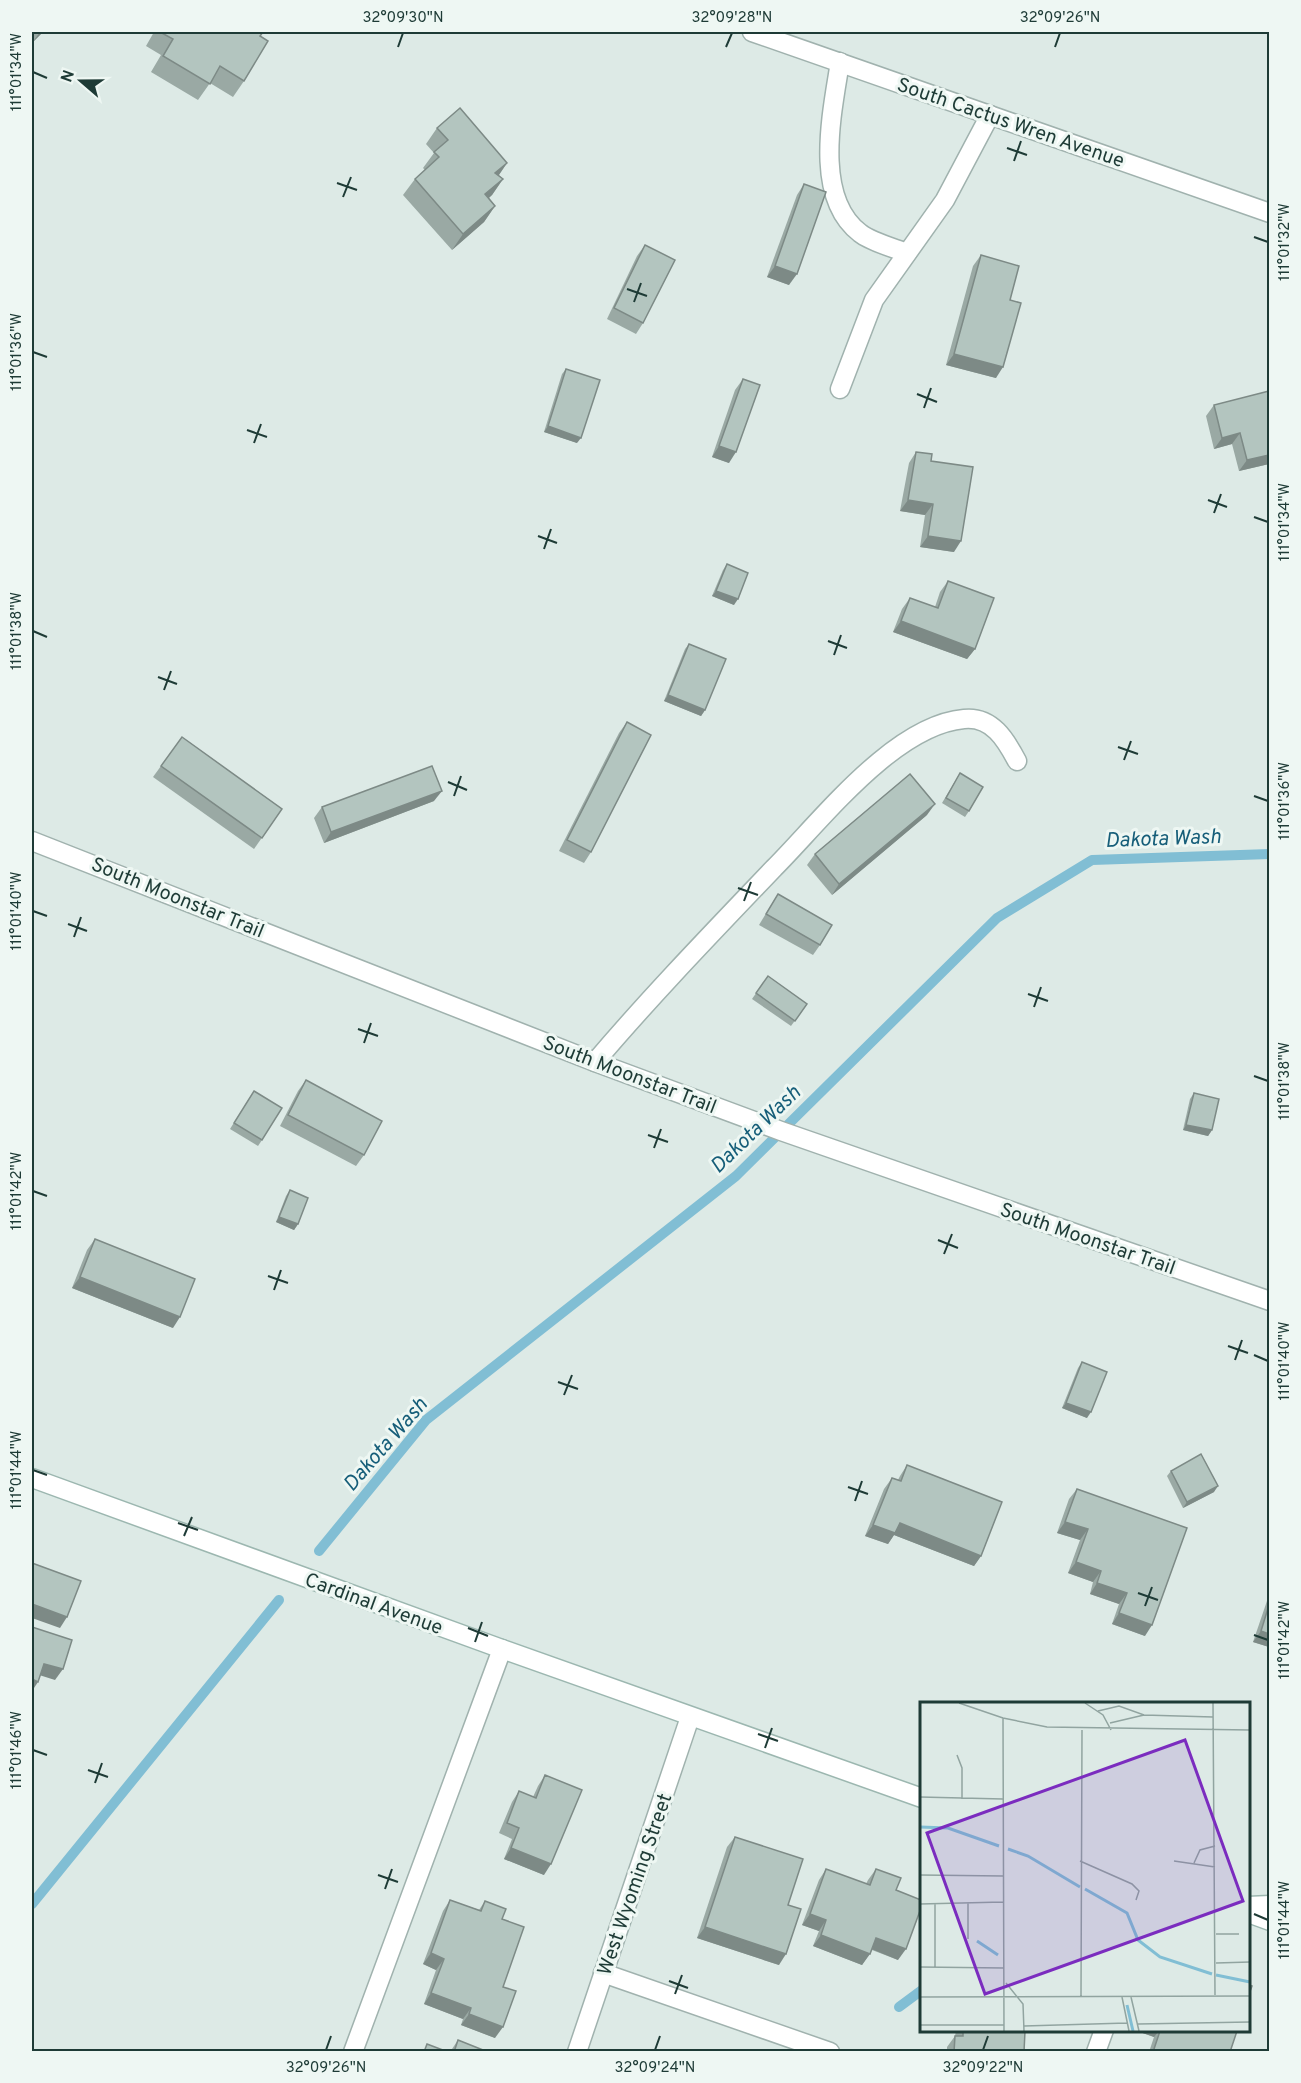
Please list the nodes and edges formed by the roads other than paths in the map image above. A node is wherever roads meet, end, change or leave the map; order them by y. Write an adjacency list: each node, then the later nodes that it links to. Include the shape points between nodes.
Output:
1 (752, 32): 2 (street, South Cactus Wren Avenue)
2 (840, 62): 3 (street, South Cactus Wren Avenue); 5 (street, via 830,126 829,176 843,215 861,234)
3 (990, 115): 4 (street, South Cactus Wren Avenue); 5 (street, via 945,200)
4 (1269, 213)
5 (907, 253): 6 (street, via 874,300)
6 (840, 389)
7 (1017, 761): 9 (street, via 994,727 966,718 925,730 897,749 823,816 679,966)
8 (32, 841): 9 (street, South Moonstar Trail)
9 (595, 1062): 10 (street, South Moonstar Trail)
10 (1269, 1301)
11 (32, 1478): 12 (street, Cardinal Avenue)
12 (502, 1649): 13 (street, Cardinal Avenue); 21 (street)
13 (690, 1717): 14 (street, Cardinal Avenue); 19 (street, West Wyoming Street)
14 (920, 1798)
15 (1269, 1905): 16 (street)
16 (1250, 1906)
17 (1250, 1914): 18 (street)
18 (1269, 1921)
19 (603, 1973): 22 (street, West Wyoming Street); 23 (street)
20 (1104, 2032): 24 (street)
21 (353, 2052)
22 (577, 2052)
23 (830, 2052)
24 (1096, 2052)

